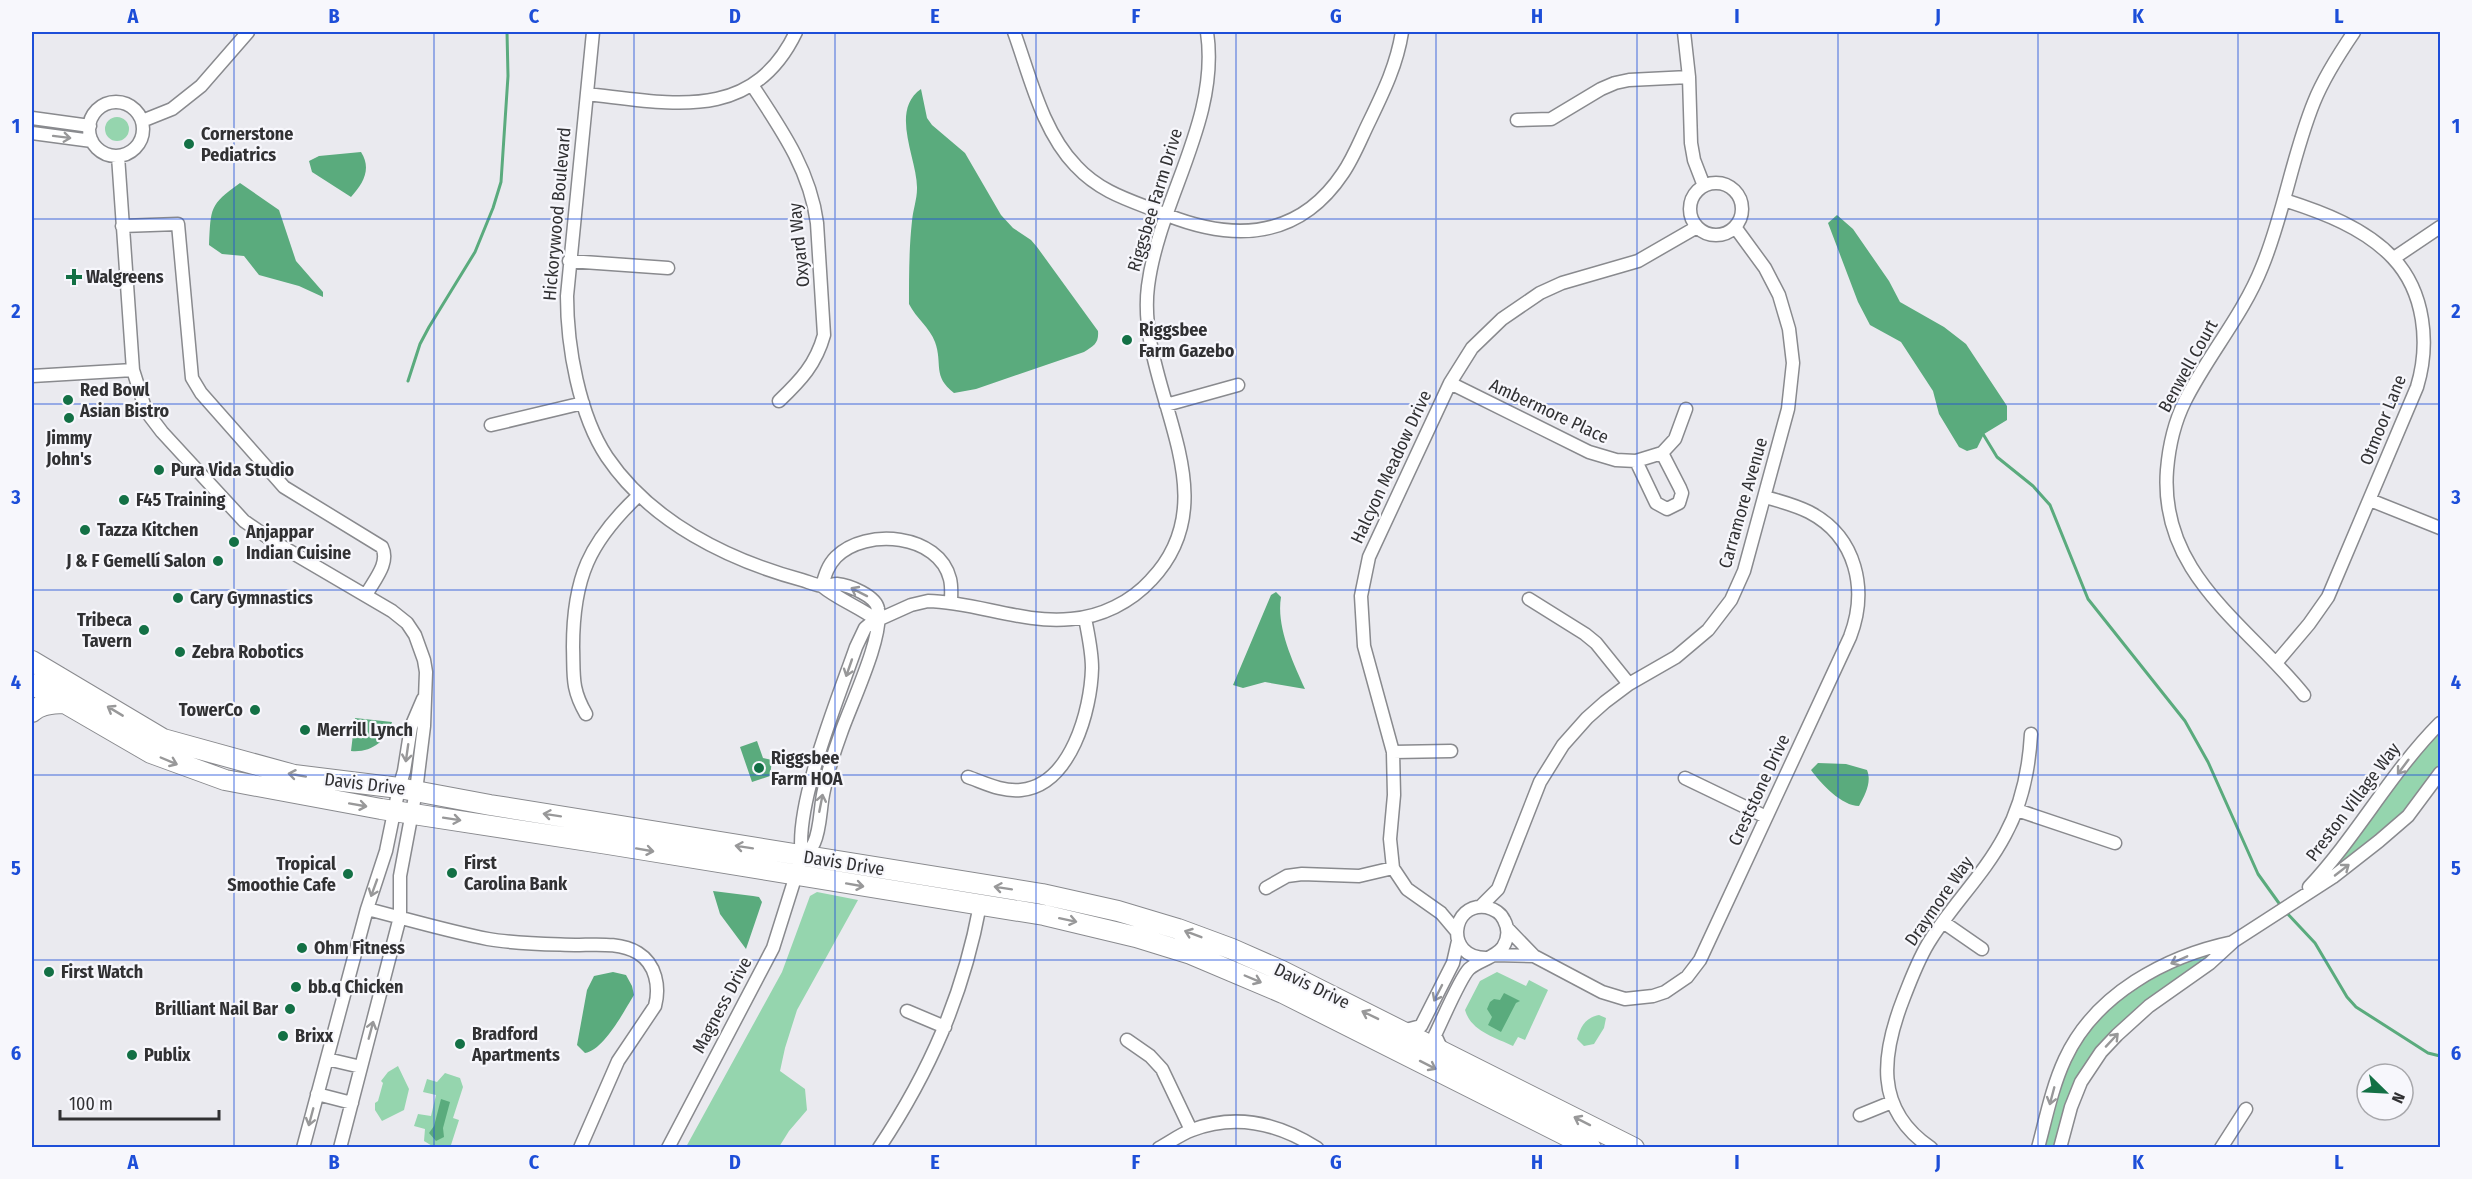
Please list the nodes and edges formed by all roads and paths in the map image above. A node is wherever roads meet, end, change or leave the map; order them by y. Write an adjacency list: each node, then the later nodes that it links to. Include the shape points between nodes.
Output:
1 (248, 32): 14 (street, via 201,86 172,109)
2 (593, 32): 11 (street, Hickorywood Boulevard)
3 (796, 32): 10 (street, via 779,58)
4 (1014, 32): 21 (street, via 1046,120 1068,158 1104,190)
5 (1207, 32): 21 (street, Riggsbee Farm Drive, via 1206,91)
6 (1402, 32): 21 (street, via 1394,67 1353,156 1335,186 1316,204 1288,221 1252,231 1213,230)
7 (1684, 32): 9 (street)
8 (2354, 32): 20 (street, Benwell Court, via 2313,104)
9 (1689, 77): 13 (street, via 1615,83 1551,118); 19 (street, via 1691,143)
10 (752, 85): 11 (street, via 695,104); 33 (street, Oxyard Way, via 803,167 817,223 824,334 807,374)
11 (587, 94): 27 (street, Hickorywood Boulevard)
12 (32, 118): 15 (street)
13 (1517, 120)
14 (142, 121): 15 (street, via 129,105 115,102 101,107); 18 (street, via 138,145)
15 (90, 126): 17 (street)
16 (32, 133): 17 (street, one-way to 17)
17 (92, 141): 18 (street, via 103,152)
18 (118, 156): 22 (street)
19 (1704, 186): 23 (street, via 1691,205); 24 (street, via 1718,183 1737,193 1742,214)
20 (2284, 200): 26 (street, Otmoor Lane, via 2349,226); 51 (street, Benwell Court, via 2257,280 2180,412 2170,443 2166,481 2174,530 2194,574)
21 (1167, 215): 35 (street, Riggsbee Farm Drive, via 1150,269 1147,310 1152,357)
22 (122, 226): 29 (street); 45 (street, via 178,224 192,378 284,487 382,547 384,563)
23 (1697, 226): 24 (street, via 1712,235); 31 (street, Halcyon Meadow Drive, via 1638,261 1562,284 1520,306 1472,348)
24 (1735, 227): 41 (street, Carramore Avenue, via 1773,283 1786,315 1791,345 1791,395)
25 (2440, 228): 26 (street)
26 (2394, 258): 42 (street, Otmoor Lane, via 2422,314 2423,369)
27 (568, 261): 28 (street); 34 (street, Hickorywood Boulevard, via 568,327)
28 (668, 268)
29 (133, 370): 30 (street); 45 (street, via 141,399 155,423 244,521)
30 (32, 376)
31 (1450, 383): 39 (street, Ambermore Place, via 1589,452); 61 (street, Halcyon Meadow Drive, via 1375,541 1364,575 1364,646)
32 (1238, 385): 35 (street)
33 (779, 400)
34 (583, 403): 37 (street); 40 (street, Hickorywood Boulevard, via 607,457)
35 (1166, 405): 48 (street, Riggsbee Farm Drive, via 1185,479 1186,506 1179,535 1167,559 1145,587 1120,604)
36 (1686, 409): 38 (street, via 1675,439)
37 (491, 425)
38 (1662, 453): 39 (street, Ambermore Place); 39 (street, via 1682,493 1674,506 1667,508 1656,503)
39 (1636, 461)
40 (639, 495): 44 (street, Hickorywood Boulevard, via 685,530 724,552 755,566); 57 (street, via 602,535 577,591 573,614 573,684)
41 (1765, 497): 53 (street, Carramore Avenue, via 1744,570 1724,610 1687,649); 68 (street, Creststone Drive, via 1809,512 1833,530 1851,557 1860,596 1850,637)
42 (2370, 500): 43 (street); 51 (street, Otmoor Lane, via 2328,597)
43 (2440, 528)
44 (822, 586): 47 (street, via 830,564 844,550 870,540 893,539 919,545 942,564 951,582); 49 (street, Hickorywood Boulevard)
45 (366, 595): 65 (street, via 407,623 415,635 426,672 424,726)
46 (1529, 599): 53 (street, via 1585,633)
47 (951, 603): 48 (street, Riggsbee Farm Drive, via 1046,619); 49 (street, Riggsbee Farm Drive, via 928,601 911,605)
48 (1085, 618): 63 (street, via 1092,665 1088,702 1060,770 1041,784 1020,790 999,788)
49 (878, 621): 70 (street, Riggsbee Farm Drive, via 865,628 826,733 806,806 800,842)
50 (32, 661): 65 (main road, Davis Drive, one-way to 50, via 294,775 163,740)
51 (2276, 663): 54 (street, Benwell Court)
52 (32, 684): 55 (main road, Davis Drive)
53 (1629, 684): 74 (street, Carramore Avenue, via 1587,718 1552,760 1531,801)
54 (2304, 694)
55 (62, 702): 56 (main road); 67 (main road, Davis Drive, one-way to 67, via 151,753 216,777)
56 (32, 712)
57 (585, 714)
58 (2440, 723): 75 (street, Preston Village Way, one-way to 75, via 2330,864)
59 (2031, 734): 66 (street, Draymore Way)
60 (1451, 751): 61 (street)
61 (1393, 752): 71 (street, Halcyon Meadow Drive)
62 (2440, 772): 75 (street, Preston Village Way, one-way to 62, via 2396,827)
63 (968, 777)
64 (1685, 778): 68 (street)
65 (407, 789): 67 (street); 70 (main road, Davis Drive, one-way to 65)
66 (2017, 810): 69 (street); 83 (street, Draymore Way, via 1993,857)
67 (403, 812): 72 (main road, Davis Drive, one-way to 72); 78 (street, one-way to 78); 82 (street)
68 (1766, 817): 89 (street, Creststone Drive, via 1700,960 1678,984 1653,996 1625,999)
69 (2115, 843)
70 (802, 856): 72 (street, Riggsbee Farm Drive); 92 (main road, Davis Drive, one-way to 70, via 1282,971 1178,929 1118,911 1042,894)
71 (1393, 868): 73 (street, via 1359,876 1287,876); 80 (street, via 1407,889)
72 (797, 876): 76 (main road, Davis Drive, one-way to 76); 106 (street, Magness Drive, via 773,948)
73 (1266, 888)
74 (1498, 889): 77 (street, Carramore Avenue); 81 (street, Carramore Avenue)
75 (2294, 903): 86 (street, Preston Village Way)
76 (980, 905): 91 (street); 110 (main road, Davis Drive, one-way to 110, via 1136,936 1220,966 1283,993)
77 (1480, 907): 79 (street, Carramore Avenue); 81 (street)
78 (367, 909): 82 (street); 95 (street)
79 (1467, 912): 80 (street); 85 (street)
80 (1441, 913): 85 (street)
81 (1502, 916): 84 (street, Carramore Avenue)
82 (400, 917): 96 (street, one-way to 82); 105 (street, via 505,941 620,947 646,960 655,972 655,1006 618,1061)
83 (1943, 922): 87 (street); 98 (street, Draymore Way, via 1922,954 1890,1036 1886,1067)
84 (1507, 928): 88 (street, via 1505,944); 89 (street, Creststone Drive)
85 (1457, 937): 88 (street, via 1461,947 1472,956); 92 (street, one-way to 92, via 1453,963 1421,1026)
86 (2234, 941): 113 (street, Preston Village Way, one-way to 113, via 2207,947 2146,975 2095,1013 2064,1060); 114 (street, Preston Village Way, one-way to 86, via 2076,1094 2101,1052 2148,1006 2210,963)
87 (1983, 949)
88 (1490, 956): 89 (street, Creststone Drive); 94 (street, via 1467,970 1435,1035)
89 (1534, 956)
90 (907, 1011): 91 (street)
91 (945, 1027): 107 (street, via 923,1077)
92 (1402, 1031): 94 (main road, Davis Drive)
93 (1127, 1040): 102 (street, via 1162,1069)
94 (1442, 1051): 111 (main road, Davis Drive, one-way to 94)
95 (327, 1059): 96 (street); 97 (street)
96 (361, 1067): 99 (street)
97 (317, 1094): 99 (street); 103 (street, one-way to 103)
98 (1892, 1102): 101 (street); 112 (street, Draymore Way, via 1904,1122)
99 (352, 1103): 104 (street)
100 (2246, 1109): 115 (street)
101 (1860, 1115)
102 (1191, 1130): 108 (street); 109 (street, via 1219,1123 1255,1122 1283,1130)
103 (303, 1148)
104 (340, 1148)
105 (580, 1148)
106 (668, 1148)
107 (879, 1148)
108 (1159, 1148)
109 (1317, 1148)
110 (1591, 1148)
111 (1634, 1148)
112 (1931, 1148)
113 (2038, 1148)
114 (2060, 1148)
115 (2221, 1148)

